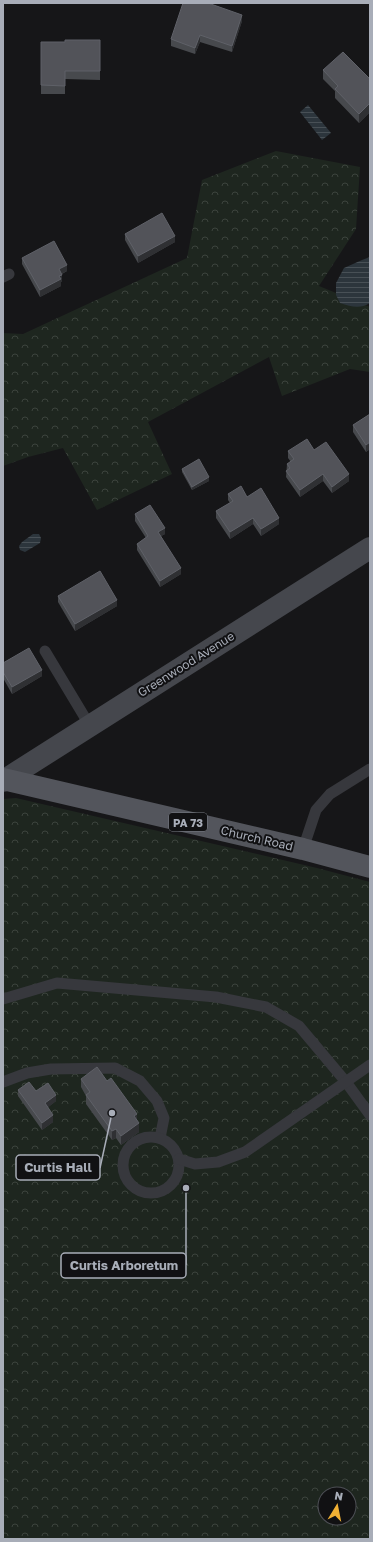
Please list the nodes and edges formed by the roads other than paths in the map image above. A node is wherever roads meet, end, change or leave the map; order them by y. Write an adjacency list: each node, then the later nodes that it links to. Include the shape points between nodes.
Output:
1 (370, 548): 3 (main road, Greenwood Avenue)
2 (45, 651): 3 (lane)
3 (90, 726): 5 (main road, Greenwood Avenue)
4 (370, 769): 6 (lane, via 330,794 316,810)
5 (4, 780): 6 (main road, Church Road / PA 73)
6 (303, 849): 7 (main road, Church Road / PA 73)
7 (370, 867)
8 (3, 999): 11 (lane, via 57,983 216,997 266,1007 299,1026)
9 (370, 1065): 11 (lane)
10 (3, 1082): 13 (lane, via 27,1073 51,1069 115,1068 140,1081 158,1101 164,1118)
11 (346, 1082): 12 (lane); 14 (lane, via 245,1152 218,1162 195,1164)
12 (370, 1115)
13 (160, 1138): 14 (lane, via 173,1146); 14 (lane, via 142,1138 127,1150 123,1167 130,1184 146,1193 164,1190 177,1178 180,1169)
14 (179, 1159)

